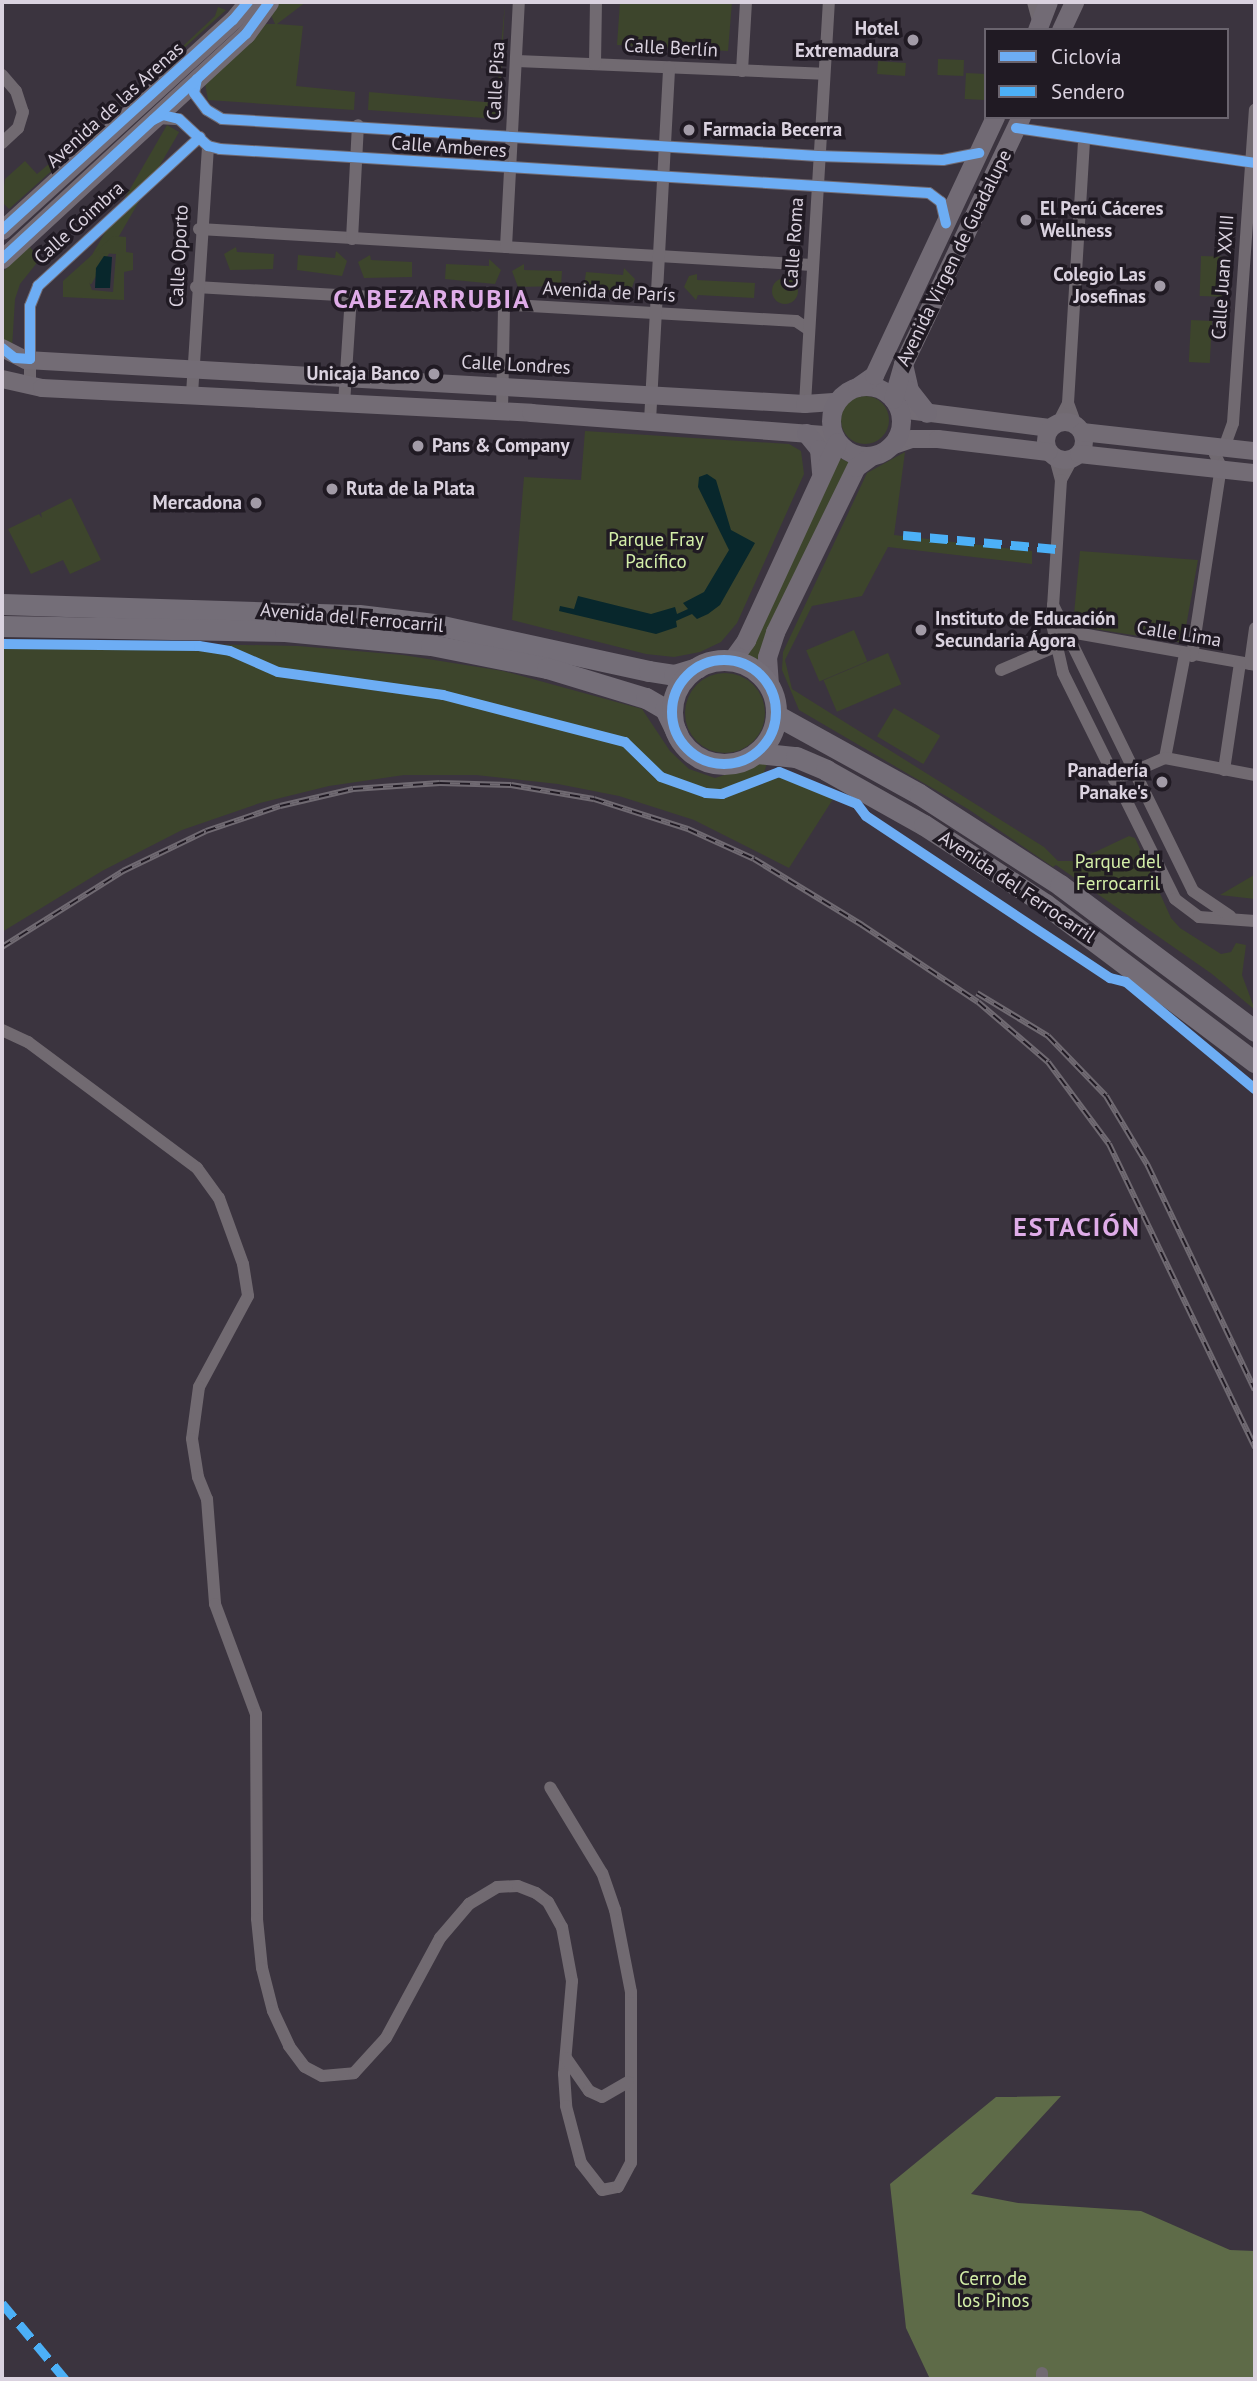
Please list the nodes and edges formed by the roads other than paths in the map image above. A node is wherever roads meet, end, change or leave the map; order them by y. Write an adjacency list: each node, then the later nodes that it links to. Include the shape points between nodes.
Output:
1 (248, 2): 38 (main road, Avenida de las Arenas)
2 (269, 2): 18 (main road, Avenida de las Arenas, via 246,34)
3 (519, 2): 12 (street, Calle Pisa)
4 (596, 2): 13 (street)
5 (746, 2): 15 (street)
6 (828, 2): 16 (street, Calle Roma)
7 (1033, 2): 10 (street)
8 (1048, 2): 10 (main road)
9 (1074, 2): 11 (main road)
10 (1038, 27)
11 (1062, 28)
12 (517, 61): 13 (street, Calle Berlín); 24 (street, Calle Pisa)
13 (594, 64): 14 (street, Calle Berlín)
14 (669, 68): 15 (street, Calle Berlín); 28 (street)
15 (742, 71): 16 (street, Calle Berlín)
16 (823, 74): 30 (street, Calle Roma)
17 (2, 75): 27 (street, via 16,91 23,112 18,128)
18 (197, 79): 21 (main road, Avenida de las Arenas); 23 (street, Calle Amberes, via 194,93 207,110 222,119)
19 (1255, 110): 32 (street, Calle Juan XXIII)
20 (994, 119): 29 (main road, Avenida Virgen de Guadalupe)
21 (153, 120): 26 (street, Calle Amberes, via 163,115 179,119); 42 (main road, Avenida de las Arenas)
22 (1018, 123): 25 (street); 51 (main road, Avenida Virgen de Guadalupe)
23 (358, 125): 24 (street, Calle Amberes); 31 (street)
24 (513, 136): 28 (street, Calle Amberes); 33 (street, Calle Pisa)
25 (1084, 138): 32 (street); 71 (street)
26 (204, 141): 31 (street, Calle Amberes); 37 (street, Calle Oporto); 50 (street, Calle Coimbra, via 37,286 30,306)
27 (2, 143)
28 (665, 146): 30 (street, Calle Amberes); 34 (street)
29 (979, 153): 30 (street, Calle Amberes, via 943,160); 36 (main road, Avenida Virgen de Guadalupe)
30 (818, 156): 35 (street, Calle Roma)
31 (355, 159): 33 (street, Calle Amberes); 39 (street)
32 (1253, 163): 74 (street, Calle Juan XXIII, via 1233,423)
33 (509, 169): 34 (street, Calle Amberes); 40 (street, Calle Pisa)
34 (663, 178): 35 (street, Calle Amberes); 41 (street)
35 (817, 189): 36 (street, Calle Amberes, via 929,193 941,202); 43 (street, Calle Roma)
36 (946, 223): 59 (main road, Avenida Virgen de Guadalupe, via 874,375)
37 (199, 229): 39 (street, Avenida de París); 44 (street, Calle Oporto)
38 (2, 230)
39 (352, 239): 40 (street, Avenida de París)
40 (506, 247): 41 (street, Avenida de París)
41 (659, 255): 43 (street, Avenida de París); 47 (street)
42 (2, 259)
43 (812, 265): 48 (street, Calle Roma)
44 (196, 287): 45 (street, Avenida de París); 53 (street, Calle Oporto)
45 (351, 296): 46 (street, Avenida de París); 54 (street)
46 (504, 306): 47 (street, Avenida de París); 56 (street)
47 (657, 314): 48 (street, Avenida de París, via 796,321); 62 (street)
48 (808, 329): 65 (street, Calle Roma)
49 (2, 348): 50 (main road, Calle Londres)
50 (28, 360): 52 (main road, Calle Londres); 57 (street, Calle Coimbra)
51 (903, 364): 66 (main road, Avenida Virgen de Guadalupe); 69 (main road, via 909,390)
52 (138, 367): 53 (main road, Calle Londres); 60 (street)
53 (193, 369): 54 (main road, Calle Londres); 61 (street)
54 (345, 377): 56 (main road, Calle Londres); 64 (street)
55 (2, 379): 57 (main road)
56 (499, 384): 58 (main road, Calle Londres); 67 (street)
57 (28, 386): 60 (main road)
58 (521, 386): 62 (main road, Calle Londres); 68 (street)
59 (858, 387): 63 (main road); 66 (main road, via 877,388)
60 (135, 393): 61 (main road)
61 (191, 394): 64 (main road)
62 (652, 394): 65 (main road, Calle Londres); 70 (street)
63 (837, 402): 65 (main road, Calle Londres); 73 (main road, via 831,422)
64 (344, 404): 67 (main road)
65 (805, 404)
66 (896, 404): 69 (main road); 75 (main road, via 900,428)
67 (502, 412): 68 (main road)
68 (521, 412): 70 (main road)
69 (927, 413): 71 (main road)
70 (650, 421): 72 (main road)
71 (1066, 427): 74 (main road); 78 (main road); 78 (main road, via 1045,440)
72 (806, 433): 73 (main road); 81 (main road, via 821,456)
73 (835, 439): 77 (main road, via 852,454); 81 (main road)
74 (1225, 445): 76 (main road); 79 (street, Calle Juan XXIII, via 1229,460)
75 (891, 446): 77 (main road); 78 (main road, via 911,439 938,439)
76 (1255, 451)
77 (871, 456): 95 (main road, via 856,467 775,632 767,657)
78 (1064, 456): 79 (main road); 82 (street)
79 (1221, 467): 80 (main road); 89 (street, Calle Juan XXIII)
80 (1255, 473)
81 (820, 482): 90 (main road)
82 (1051, 601): 86 (street); 88 (street)
83 (2, 604): 93 (highway, Avenida del Ferrocarril, via 359,615 433,624 661,673)
84 (2, 626): 97 (highway, Avenida del Ferrocarril, via 285,631 431,645 547,668 646,698 665,709)
85 (1255, 628): 91 (street)
86 (1071, 639): 87 (street, Calle Lima); 88 (street, Calle Lima); 92 (street)
87 (1097, 639): 89 (street, Calle Lima); 92 (street)
88 (1054, 646): 94 (street, Calle Lima); 103 (street)
89 (1188, 655): 91 (street, Calle Lima); 99 (street, Calle Juan XXIII)
90 (732, 661): 93 (highway); 95 (highway, via 751,668)
91 (1248, 664): 100 (street)
92 (1083, 665): 101 (street)
93 (697, 668): 97 (highway, via 676,694 673,719)
94 (1001, 670)
95 (769, 685): 96 (highway)
96 (776, 715): 98 (highway, via 772,733); 109 (highway, Avenida del Ferrocarril, via 919,794 1060,885)
97 (677, 734): 98 (highway, via 707,762 731,764)
98 (757, 753): 110 (highway, Avenida del Ferrocarril, via 796,757 924,825 1056,912)
99 (1165, 758): 100 (street); 101 (street)
100 (1224, 770): 102 (street)
101 (1138, 774): 103 (street); 104 (street)
102 (1255, 775)
103 (1117, 785): 105 (street)
104 (1193, 891): 105 (street, via 1184,899); 106 (street)
105 (1175, 899): 106 (street, via 1199,917)
106 (1235, 919): 107 (street)
107 (1255, 921)
108 (2, 1030): 112 (street, via 28,1042 197,1168 219,1198 243,1264 248,1296 199,1387 192,1439 210,1519 215,1604 256,1714 257,1919 262,1968 273,2011 289,2046 305,2067 322,2076 354,2073 386,2038 418,1973 456,1918 482,1895 518,1886 548,1902 562,1927 572,1981)
109 (1255, 1031)
110 (1255, 1062)
111 (550, 1787): 113 (street, via 602,1873 615,1910 631,1992 634,2043)
112 (566, 2058): 113 (street, via 589,2091 602,2097); 113 (street, via 566,2106 573,2136 585,2171 602,2190 618,2187 631,2163)
113 (628, 2082)

